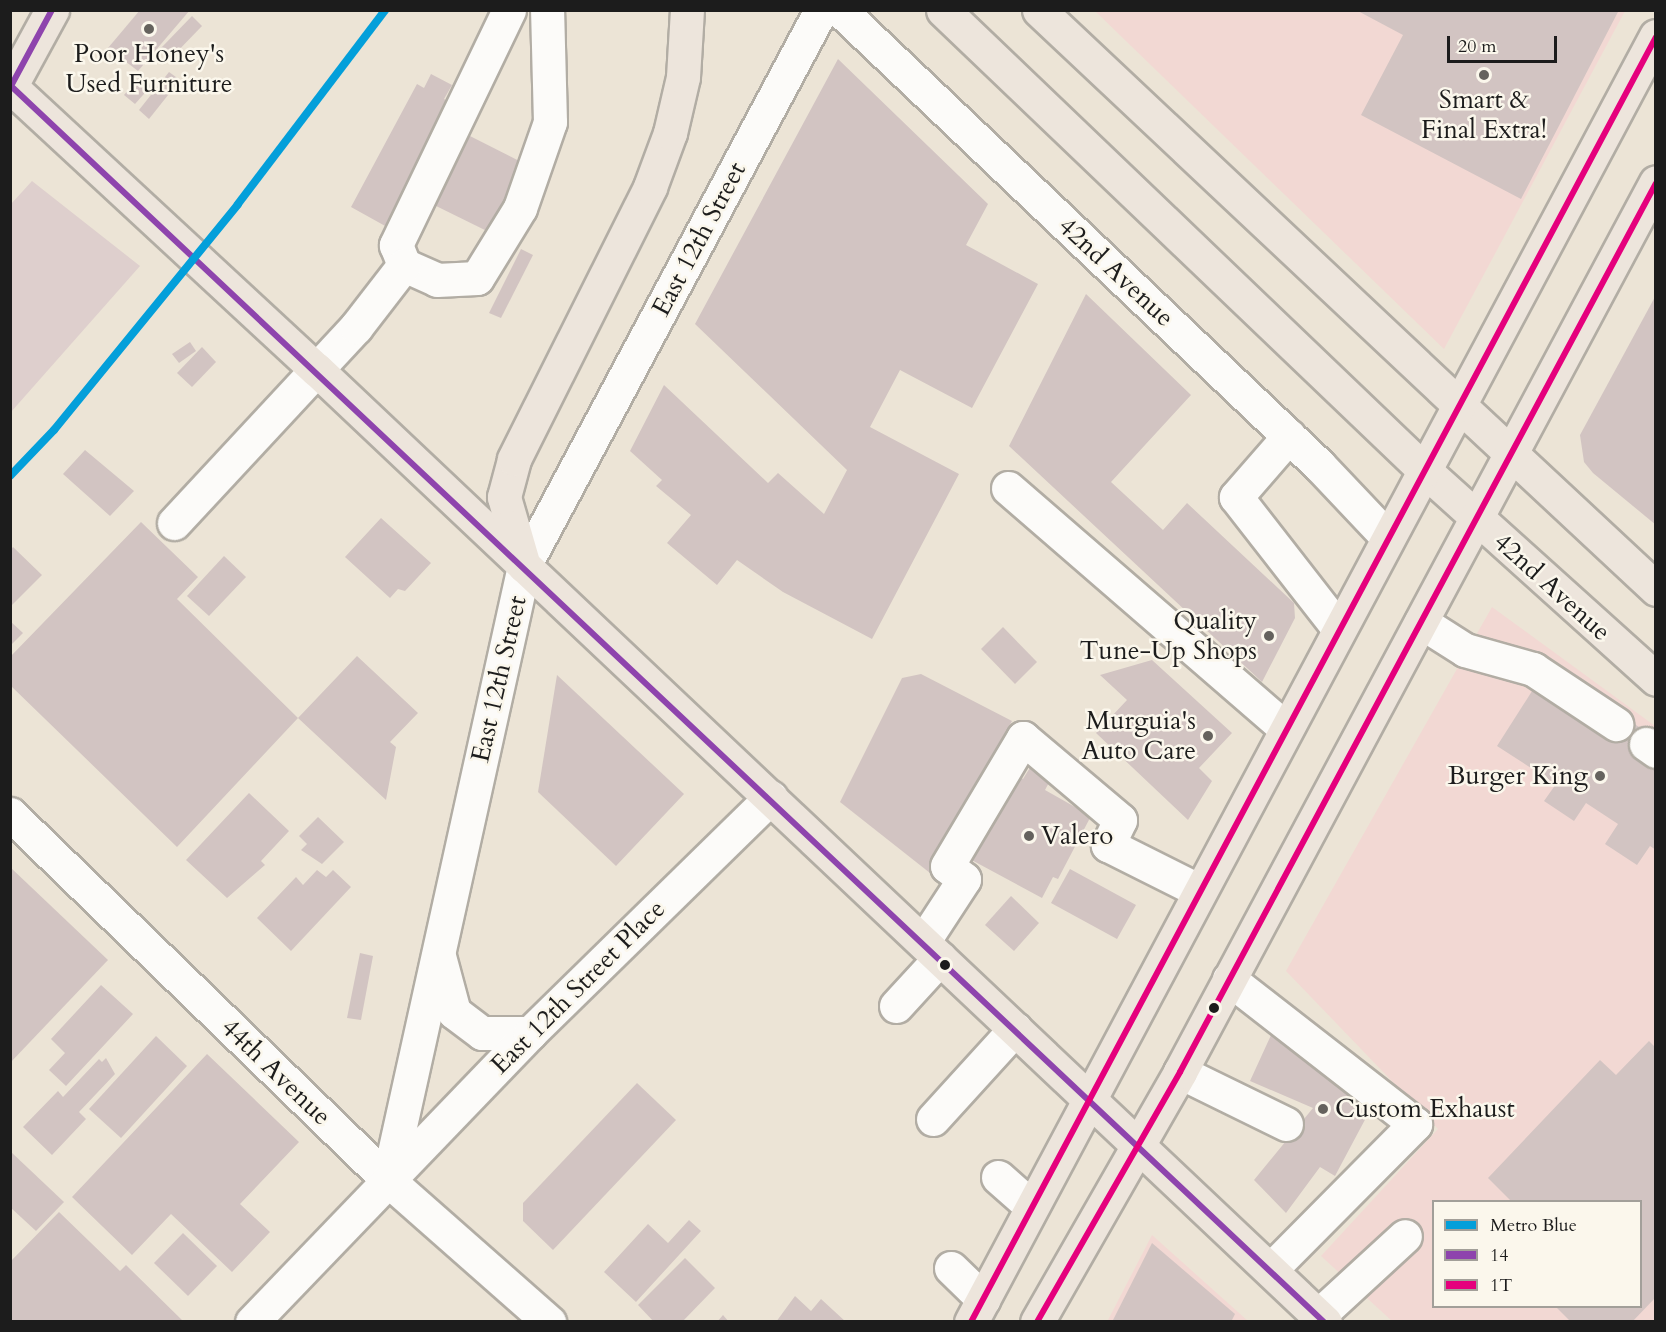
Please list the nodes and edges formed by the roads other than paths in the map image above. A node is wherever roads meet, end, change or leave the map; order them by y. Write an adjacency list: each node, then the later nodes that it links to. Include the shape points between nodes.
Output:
1 (52, 10): 10 (main road)
2 (509, 10): 12 (street, via 396,245)
3 (547, 10): 12 (street, via 550,122 520,208 477,278 437,280)
4 (687, 10): 22 (main road, via 683,77 670,133 650,187 513,459 504,497)
5 (821, 10): 22 (street, East 12th Street)
6 (840, 10): 15 (street, 42nd Avenue)
7 (943, 10): 17 (main road, 42nd Avenue)
8 (1039, 10): 14 (main road)
9 (1656, 36): 14 (main road)
10 (11, 86): 13 (main road)
11 (1656, 182): 16 (main road)
12 (405, 266): 13 (street)
13 (316, 369): 20 (street); 22 (main road)
14 (1459, 405): 16 (main road); 17 (main road)
15 (1289, 436): 21 (street, 42nd Avenue); 25 (street, via 1236,497)
16 (1509, 453): 19 (main road); 23 (main road)
17 (1424, 470): 19 (main road, 42nd Avenue); 21 (main road)
18 (1008, 488): 28 (street)
19 (1475, 518): 24 (main road); 26 (main road, 42nd Avenue)
20 (174, 523)
21 (1387, 537): 25 (main road)
22 (524, 566): 29 (main road); 33 (street, East 12th Street)
23 (1656, 589)
24 (1421, 622): 27 (street, via 1465,650 1533,669); 34 (main road)
25 (1338, 628): 28 (main road)
26 (1656, 679)
27 (1616, 724)
28 (1285, 728): 31 (main road)
29 (771, 797): 32 (main road); 37 (street, East 12th Street Place)
30 (10, 814): 44 (street, 44th Avenue)
31 (1198, 890): 32 (street, via 1108,845 1120,820 1023,738 947,866 964,879); 39 (main road)
32 (931, 950): 35 (street); 36 (main road)
33 (437, 952): 37 (street, via 454,1012 482,1033); 44 (street, East 12th Street)
34 (1229, 979): 38 (main road); 48 (street, via 1415,1124)
35 (896, 1006)
36 (1015, 1029): 39 (main road); 40 (street)
37 (530, 1033): 44 (street, East 12th Street Place)
38 (1179, 1072): 41 (street); 42 (main road)
39 (1092, 1101): 42 (main road); 45 (main road)
40 (933, 1119)
41 (1286, 1124)
42 (1140, 1145): 48 (main road); 53 (main road)
43 (998, 1177): 45 (street)
44 (388, 1180): 51 (street); 52 (street, 44th Avenue)
45 (1032, 1207): 49 (main road)
46 (1405, 1236): 50 (street)
47 (951, 1268): 49 (street)
48 (1271, 1269): 50 (main road)
49 (977, 1310)
50 (1322, 1319)
51 (252, 1322)
52 (549, 1322)
53 (1037, 1322)

